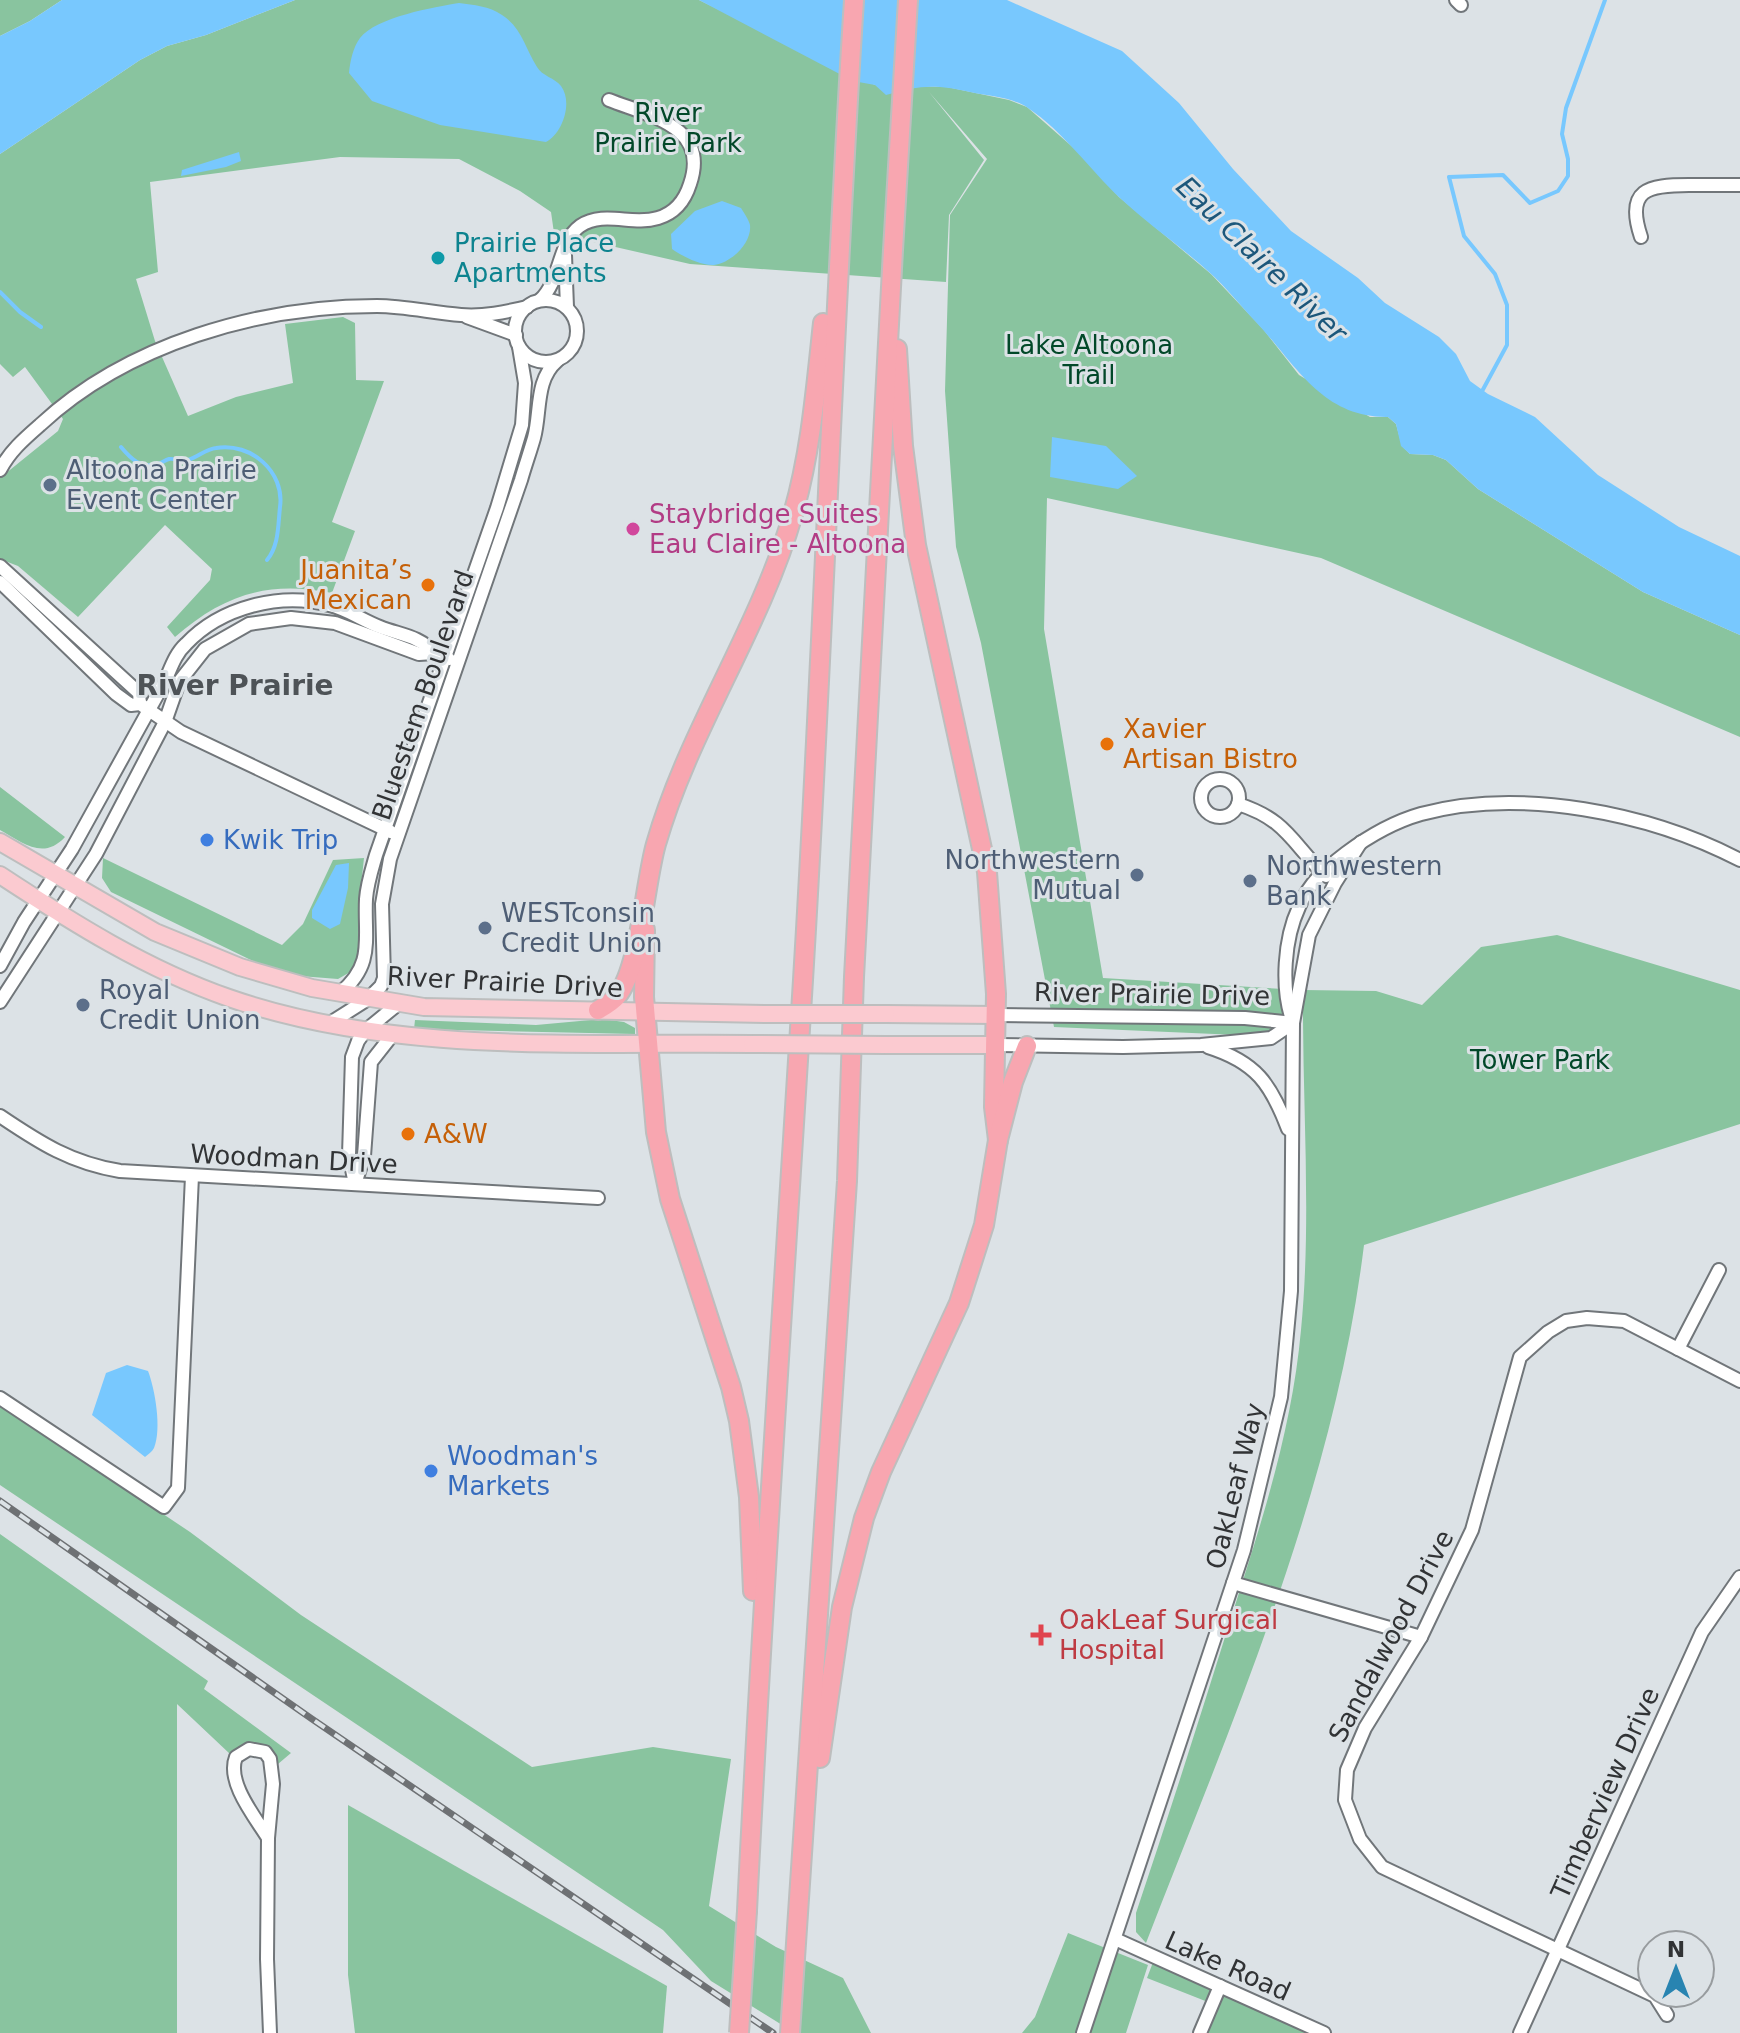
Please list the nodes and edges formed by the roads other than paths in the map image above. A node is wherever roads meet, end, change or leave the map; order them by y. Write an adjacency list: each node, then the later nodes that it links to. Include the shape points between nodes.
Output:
1 (854, 0): 5 (highway)
2 (908, 0): 7 (highway)
3 (609, 100): 8 (street, via 682,131 692,152 692,180 683,200 665,215 593,220 576,230)
4 (1740, 185): 6 (street, via 1661,185 1644,191 1635,212)
5 (839, 230): 34 (highway, via 793,516 769,583 665,816); 65 (highway, via 803,976)
6 (1641, 237)
7 (893, 250): 43 (highway, via 908,494 987,872); 66 (highway, via 847,1181)
8 (565, 251): 9 (street, via 554,284); 11 (street)
9 (540, 300): 10 (street); 11 (street)
10 (527, 307): 12 (street); 13 (street, Bluestem Boulevard, via 520,314)
11 (567, 307): 14 (street, Bluestem Boulevard, via 578,332 572,350)
12 (464, 316): 13 (street); 15 (street, via 355,307 268,317 200,335 146,356 74,396 10,452)
13 (518, 341): 14 (street, via 536,360); 18 (street, Bluestem Boulevard, via 525,383 522,425 497,508)
14 (557, 361): 19 (street, Bluestem Boulevard, via 541,389 534,437)
15 (1, 467)
16 (0, 566): 20 (street, via 139,693)
17 (0, 582): 20 (street, via 116,694)
18 (439, 655): 19 (street); 20 (street, via 424,641 327,604 255,605 219,620 185,644); 21 (street, via 419,654 322,620 249,624 195,659 179,682); 23 (street, Bluestem Boulevard)
19 (458, 662): 24 (street, Bluestem Boulevard)
20 (144, 707): 21 (street); 29 (street)
21 (165, 722): 23 (street); 32 (street)
22 (1238, 804): 28 (street, via 1285,828)
23 (384, 828): 24 (street); 37 (street, Bluestem Boulevard, via 366,897 366,958)
24 (398, 835): 38 (street, Bluestem Boulevard, via 382,904 384,978)
25 (0, 842): 29 (main road, River Prairie Drive)
26 (1361, 842): 27 (street, via 1400,821 1438,810 1536,805 1642,822); 28 (street); 31 (street)
27 (1740, 860)
28 (1322, 871): 31 (street); 44 (street, via 1292,923 1286,999)
29 (55, 874): 32 (main road, River Prairie Drive); 33 (street)
30 (0, 875): 33 (main road, River Prairie Drive)
31 (1335, 883): 44 (street, via 1309,935)
32 (76, 887): 35 (street); 37 (main road, River Prairie Drive, via 155,932 220,959)
33 (38, 900): 35 (main road, River Prairie Drive); 36 (street)
34 (643, 909): 41 (highway, via 622,988); 42 (highway)
35 (59, 914): 39 (street); 45 (main road, River Prairie Drive, via 203,988)
36 (0, 966)
37 (340, 993): 38 (main road, River Prairie Drive)
38 (368, 999): 40 (main road, River Prairie Drive); 45 (street)
39 (0, 1002)
40 (398, 1004): 41 (main road, River Prairie Drive); 46 (street)
41 (598, 1010): 42 (main road, River Prairie Drive)
42 (645, 1012): 43 (main road, River Prairie Drive, bridge); 48 (highway)
43 (996, 1015): 44 (street, River Prairie Drive); 49 (highway)
44 (1293, 1023): 50 (street, River Prairie Drive, via 1271,1038); 53 (street, OakLeaf Way)
45 (327, 1025): 46 (main road, River Prairie Drive)
46 (365, 1031): 47 (main road, River Prairie Drive); 56 (street, via 352,1057 349,1155)
47 (393, 1034): 48 (main road, River Prairie Drive); 56 (street, via 371,1062 364,1156)
48 (647, 1043): 49 (main road, River Prairie Drive, bridge); 65 (highway, via 656,1132 670,1199 739,1421)
49 (996, 1045): 51 (street, River Prairie Drive); 54 (highway)
50 (1201, 1045): 51 (street, River Prairie Drive); 53 (street, via 1253,1068 1276,1097)
51 (1027, 1046): 54 (highway)
52 (0, 1116): 55 (street, Woodman Drive, via 45,1146 96,1167)
53 (1291, 1136): 63 (street, OakLeaf Way, via 1291,1291 1281,1397)
54 (998, 1140): 66 (highway, via 988,1210 959,1303 881,1472 852,1563)
55 (192, 1176): 56 (street, Woodman Drive); 61 (street, via 178,1488 164,1507)
56 (355, 1184): 57 (street, Woodman Drive)
57 (598, 1198)
58 (1719, 1270): 59 (street)
59 (1678, 1349): 60 (street); 64 (street, Sandalwood Drive, via 1624,1321 1587,1318 1566,1321 1520,1357 1472,1530)
60 (1740, 1381)
61 (0, 1398)
62 (1740, 1577): 69 (street, Timberview Drive, via 1702,1632)
63 (1233, 1583): 64 (street); 68 (street, OakLeaf Way)
64 (1421, 1637): 69 (street, Sandalwood Drive, via 1365,1728 1347,1770 1345,1800 1360,1839 1382,1867)
65 (759, 1653): 73 (highway, bridge)
66 (805, 1823): 74 (highway)
67 (268, 1838): 67 (street, via 272,1766 265,1752 249,1749 236,1757 233,1769); 72 (street)
68 (1115, 1939): 70 (street, Lake Road); 75 (street, OakLeaf Way)
69 (1558, 1949): 71 (street, Sandalwood Drive, via 1655,1996); 78 (street, Timberview Drive)
70 (1220, 1986): 76 (street); 77 (street, Lake Road)
71 (1667, 2015)
72 (270, 2033)
73 (739, 2033)
74 (790, 2033)
75 (1083, 2033)
76 (1200, 2033)
77 (1324, 2033)
78 (1520, 2033)

